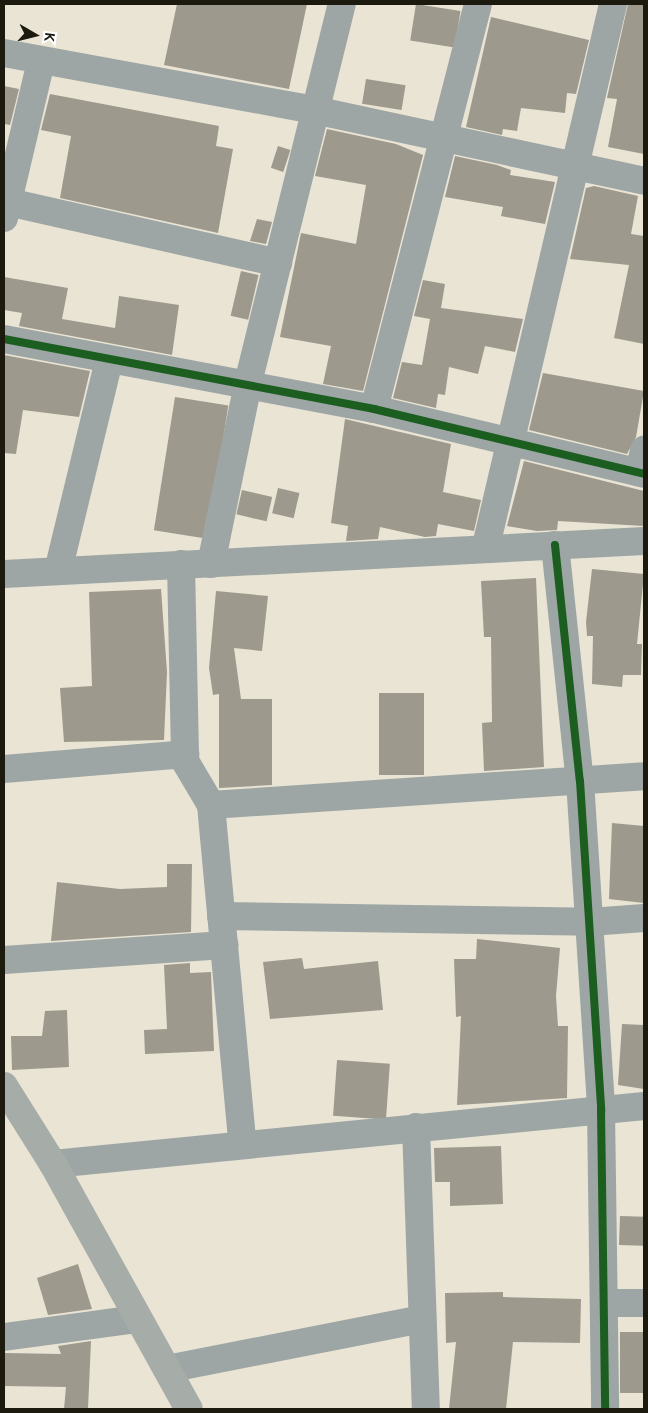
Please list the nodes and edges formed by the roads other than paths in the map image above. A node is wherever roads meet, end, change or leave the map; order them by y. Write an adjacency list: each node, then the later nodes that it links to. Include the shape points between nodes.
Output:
1 (342, 4): 6 (street)
2 (478, 4): 7 (street)
3 (613, 4): 8 (street)
4 (4, 54): 5 (street)
5 (41, 62): 6 (street); 10 (street)
6 (314, 110): 7 (street); 11 (street)
7 (444, 139): 8 (street); 15 (street)
8 (579, 165): 9 (street); 16 (street)
9 (644, 181)
10 (6, 210): 11 (street)
11 (278, 264): 14 (street)
12 (4, 340): 13 (street)
13 (109, 360): 14 (street); 23 (street)
14 (248, 383): 15 (street); 22 (street)
15 (374, 409): 16 (street)
16 (508, 443): 17 (street); 20 (street)
17 (642, 466)
18 (644, 542): 19 (street)
19 (555, 545): 20 (street); 28 (street)
20 (486, 546): 22 (street)
21 (181, 564): 22 (street); 23 (street); 25 (street)
22 (211, 564)
23 (58, 571): 24 (street)
24 (4, 574)
25 (185, 754): 26 (street); 29 (street)
26 (4, 769)
27 (644, 776): 28 (street)
28 (580, 782): 29 (street); 32 (street)
29 (211, 805): 30 (street)
30 (221, 916): 32 (street); 33 (street)
31 (644, 918): 32 (street)
32 (590, 922): 37 (street)
33 (224, 945): 34 (street); 39 (street)
34 (4, 960)
35 (4, 1086): 40 (street)
36 (644, 1106): 37 (street)
37 (601, 1110): 38 (street); 41 (street)
38 (416, 1127): 39 (street); 44 (street)
39 (242, 1142): 40 (street)
40 (54, 1164): 43 (street)
41 (604, 1303): 42 (street); 49 (street)
42 (644, 1303)
43 (138, 1319): 45 (street); 46 (street)
44 (422, 1319): 46 (street); 48 (street)
45 (4, 1337)
46 (167, 1369): 47 (street)
47 (189, 1409)
48 (426, 1409)
49 (605, 1409)

